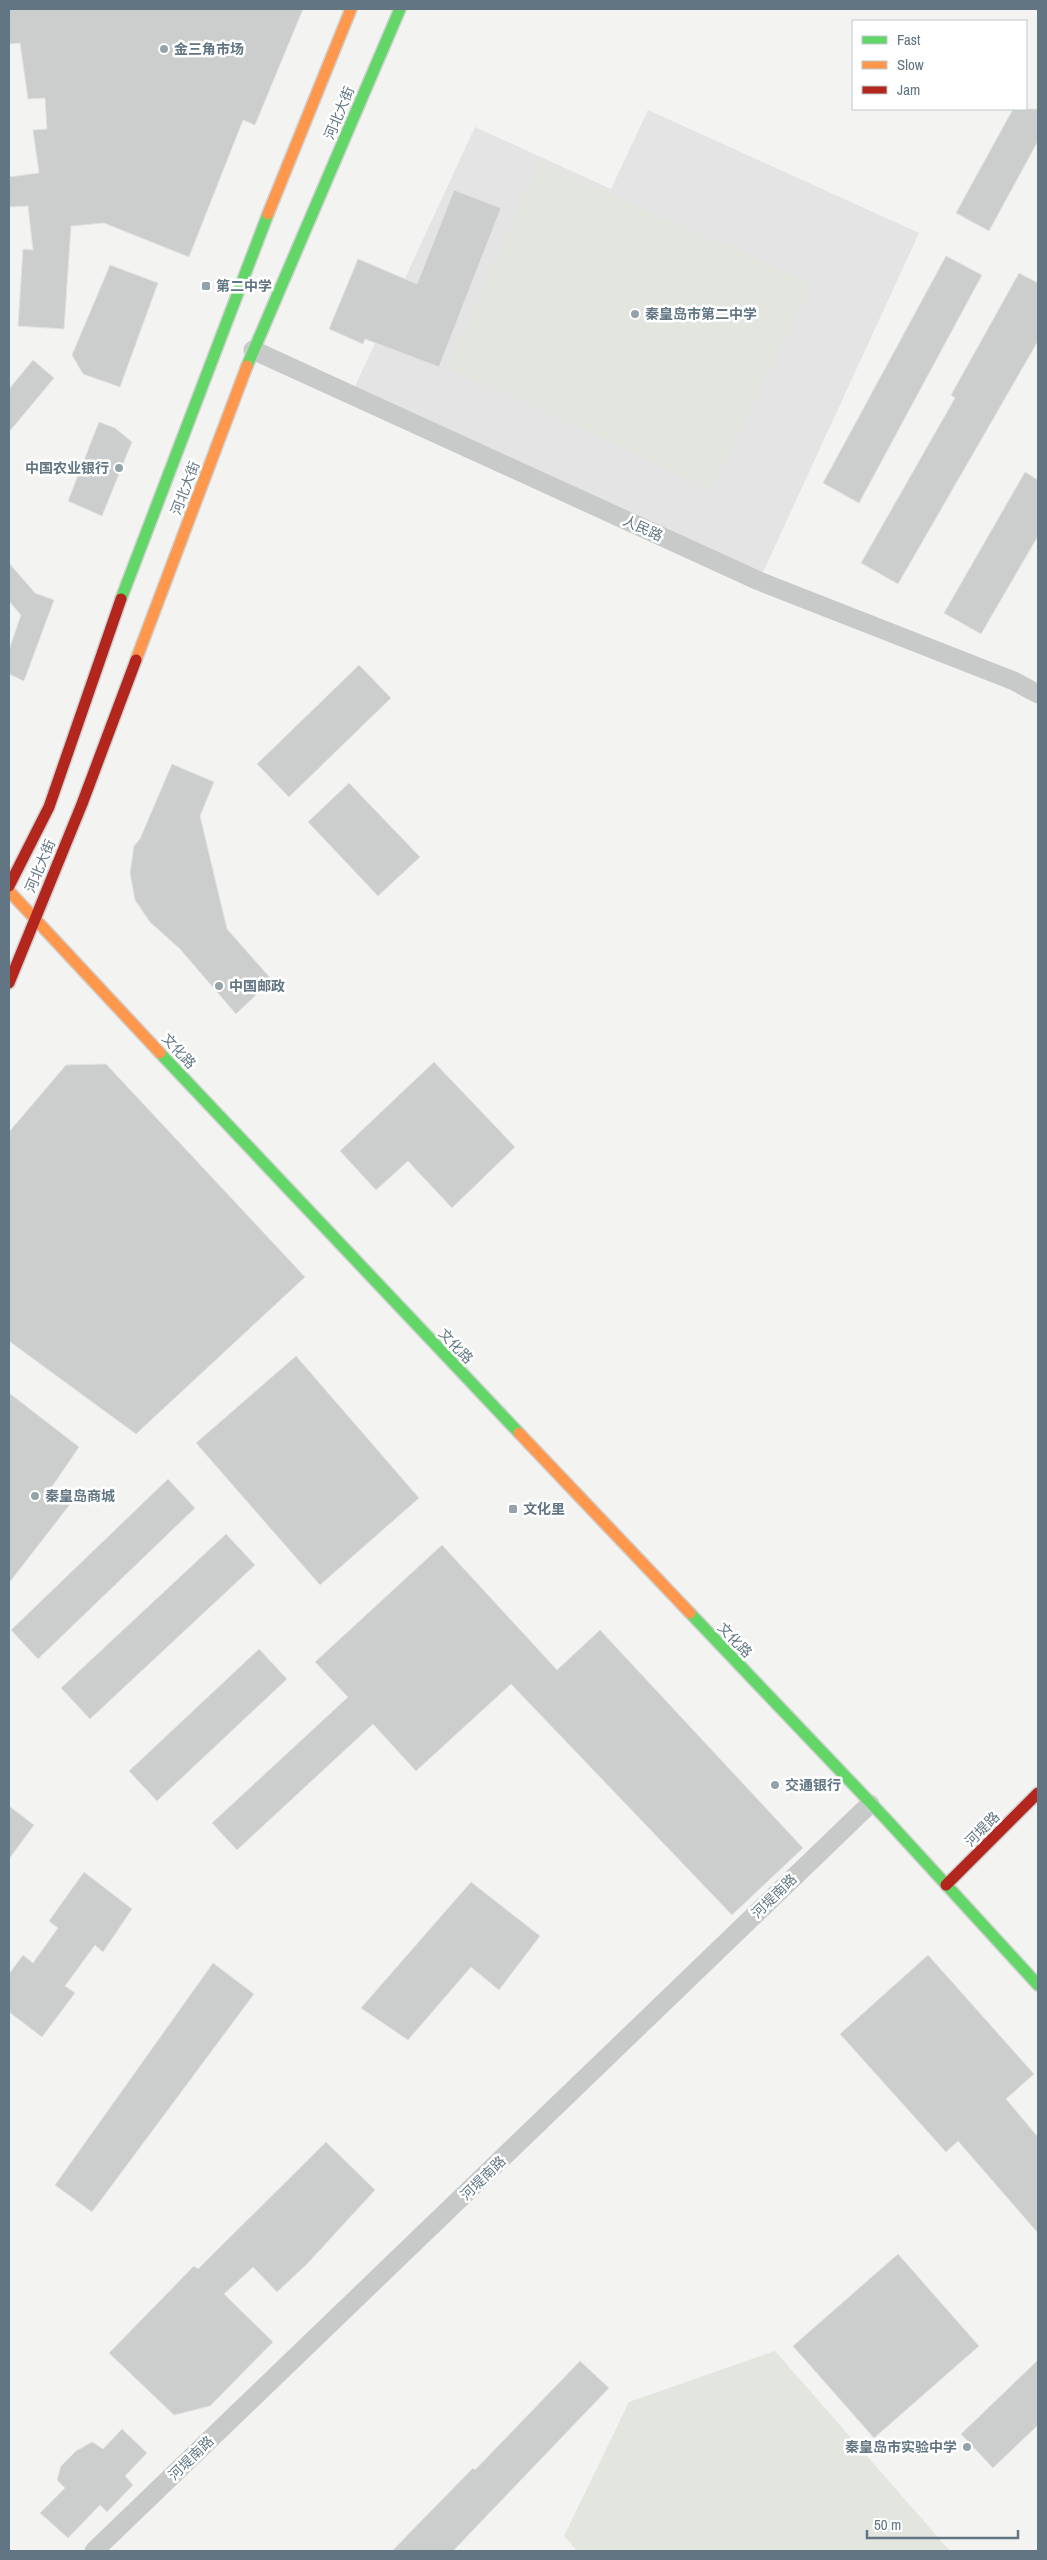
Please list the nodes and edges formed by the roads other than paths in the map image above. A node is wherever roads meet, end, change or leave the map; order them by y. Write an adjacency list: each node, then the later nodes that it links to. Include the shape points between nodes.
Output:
1 (351, 9): 5 (main road, via 244,274 136,556 49,807)
2 (400, 9): 3 (main road, 河北大街)
3 (253, 350): 4 (street, 人民路, via 759,581 1014,681); 7 (main road, 河北大街, via 82,804)
4 (1038, 694)
5 (9, 886)
6 (9, 891): 7 (main road, 文化路)
7 (34, 919): 8 (main road, 河北大街); 10 (main road, 文化路)
8 (9, 984)
9 (1038, 1793): 11 (main road, 河堤路)
10 (870, 1804): 11 (main road, 文化路); 13 (street, 河堤南路)
11 (946, 1885): 12 (main road)
12 (1038, 1985)
13 (94, 2551)

